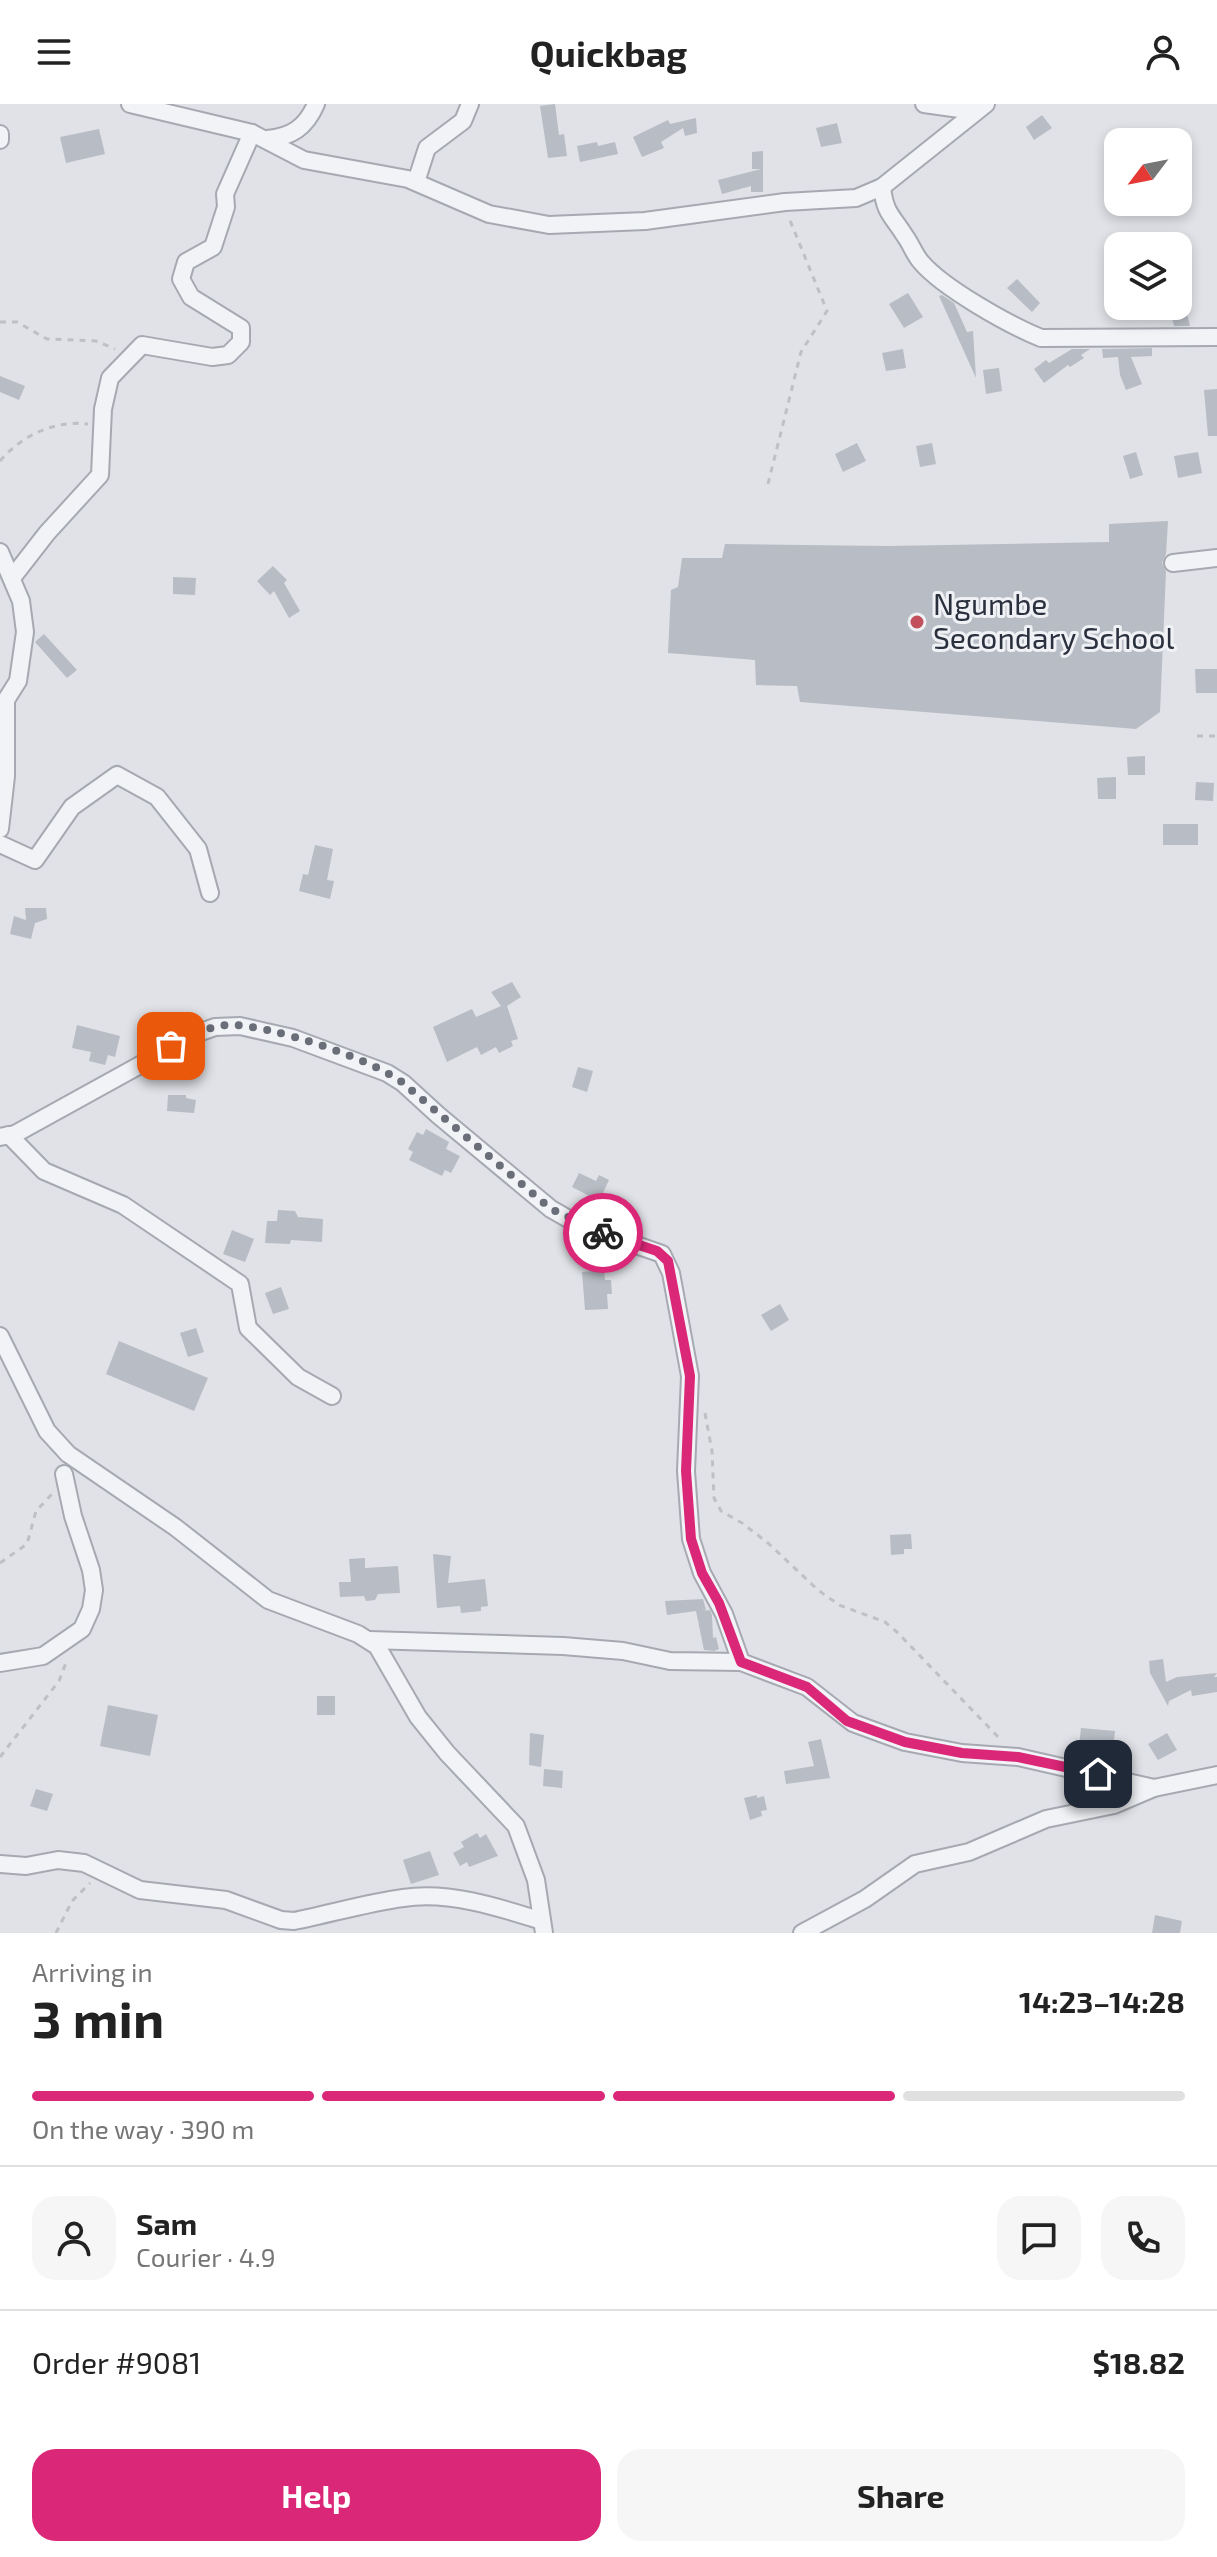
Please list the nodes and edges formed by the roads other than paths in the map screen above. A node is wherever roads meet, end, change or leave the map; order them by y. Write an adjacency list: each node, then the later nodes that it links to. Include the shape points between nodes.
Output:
1 (130, 104): 6 (street)
2 (316, 104): 6 (street, via 296,132 285,138)
3 (470, 104): 7 (street, via 463,121 427,148)
4 (924, 104): 5 (street)
5 (980, 107): 8 (street)
6 (259, 136): 7 (street, via 304,160); 13 (street, via 225,194 213,247 186,262 181,279 191,297 241,328 241,342 228,355 212,357 142,345 128,359 110,378 100,475)
7 (416, 182): 8 (street, via 489,214 549,225 856,198)
8 (882, 187): 9 (street, via 884,209 931,273 1021,330 1041,338)
9 (1217, 337)
10 (0, 552): 13 (street)
11 (1217, 558): 12 (street)
12 (1173, 563)
13 (12, 578): 14 (street, via 25,632 18,681)
14 (3, 699): 15 (street, via 6,776)
15 (0, 829)
16 (0, 844): 17 (street, via 35,860 72,807 117,775 166,807 198,849)
17 (210, 893)
18 (5, 1136): 20 (street, via 44,1171 123,1205 240,1284 248,1328 298,1377); 23 (street, via 198,1033 240,1026 329,1049 393,1076 551,1209 579,1225 662,1254 671,1273 690,1376 686,1471 691,1539)
19 (0, 1336): 22 (street, via 47,1431 68,1454 175,1527 268,1600)
20 (332, 1396)
21 (64, 1474): 24 (street, via 94,1590 91,1609 82,1629 43,1656)
22 (369, 1640): 23 (street, via 563,1646 670,1661); 28 (street, via 385,1657 418,1717 516,1826 536,1880)
23 (741, 1662): 26 (street, via 807,1687 847,1721 883,1735 936,1749 1018,1757)
24 (0, 1663)
25 (1217, 1775): 26 (street)
26 (1154, 1788): 29 (street, via 1114,1805 1046,1819 969,1852 915,1864)
27 (0, 1864): 28 (street, via 70,1860 140,1890 226,1900 281,1920 423,1897 494,1905)
28 (543, 1927)
29 (802, 1933)

